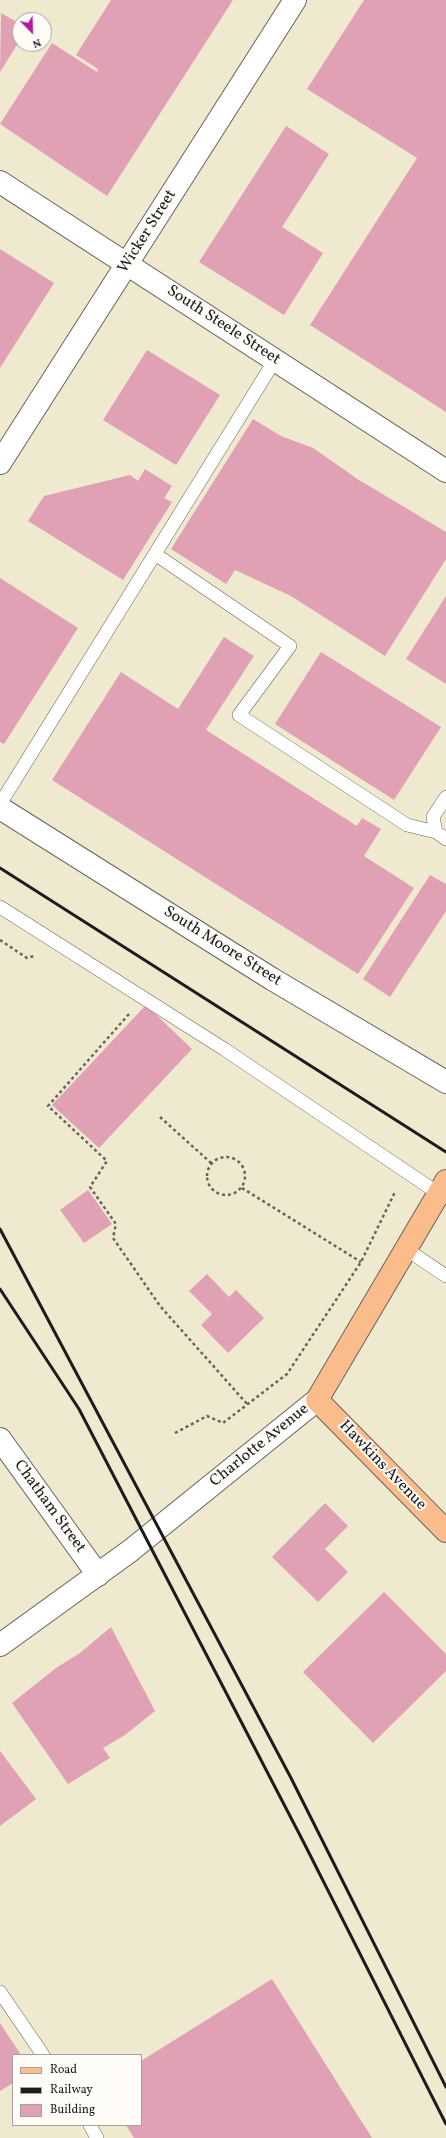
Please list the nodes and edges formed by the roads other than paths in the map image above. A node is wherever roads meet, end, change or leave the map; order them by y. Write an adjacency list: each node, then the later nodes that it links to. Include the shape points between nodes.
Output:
1 (295, 0): 3 (street, Wicker Street)
2 (0, 182): 3 (street, South Steele Street)
3 (128, 264): 4 (street, South Steele Street); 5 (street, Wicker Street)
4 (275, 360): 6 (street, South Steele Street); 7 (lane)
5 (0, 463)
6 (446, 471)
7 (155, 554): 9 (lane); 11 (lane, via 290,646 239,715 407,825)
8 (446, 797): 11 (lane, via 433,817)
9 (0, 804)
10 (0, 808): 13 (street, South Moore Street, via 266,975)
11 (441, 835)
12 (0, 907): 14 (lane)
13 (446, 1082)
14 (444, 1191): 15 (main road, Charlotte Avenue)
15 (406, 1249): 16 (lane); 17 (main road, Charlotte Avenue)
16 (446, 1276)
17 (318, 1400): 19 (main road, Hawkins Avenue); 20 (street, Charlotte Avenue)
18 (0, 1439): 20 (street, Chatham Street)
19 (446, 1531)
20 (98, 1575): 21 (street, Charlotte Avenue)
21 (0, 1645)
22 (0, 1992): 23 (lane)
23 (42, 2054)
24 (91, 2126): 25 (lane)
25 (97, 2138)

